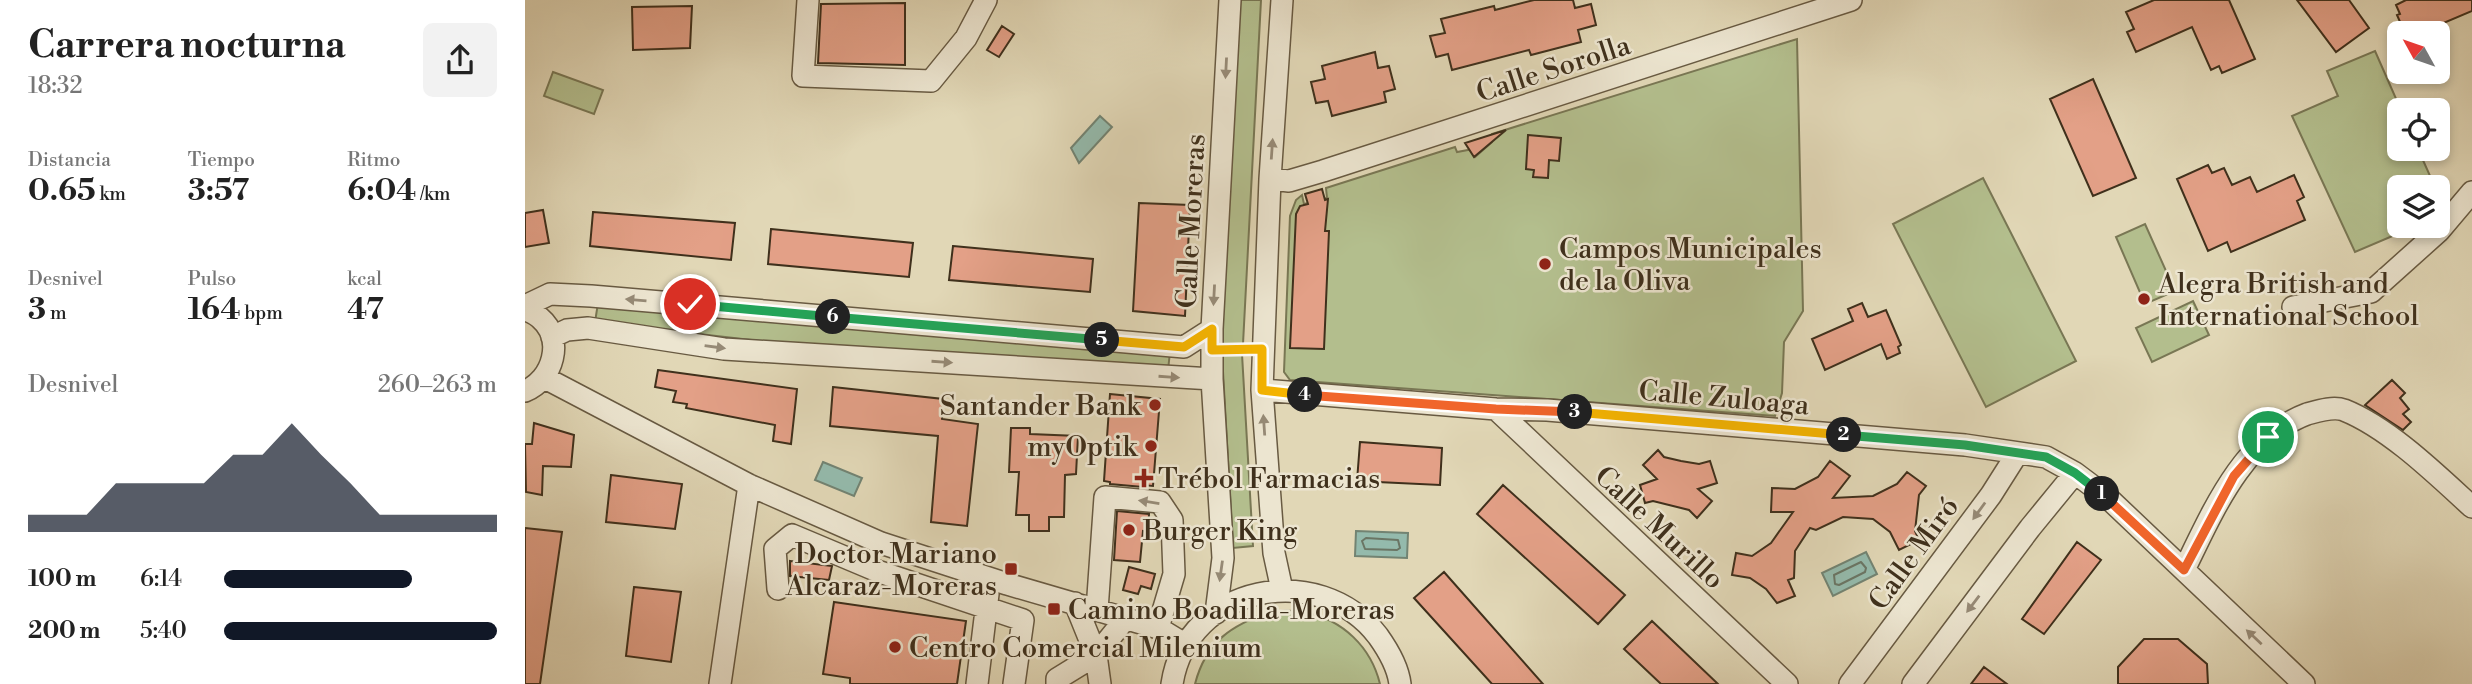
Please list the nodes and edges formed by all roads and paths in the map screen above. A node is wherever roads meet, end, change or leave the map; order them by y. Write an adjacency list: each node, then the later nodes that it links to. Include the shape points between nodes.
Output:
1 (808, 0): 2 (street, via 803,76 931,81 966,38)
2 (986, 0)
3 (1230, 0): 11 (street, Calle Moreras, one-way to 11)
4 (1282, 0): 6 (street, one-way to 4)
5 (1851, 0): 6 (street, Calle Sorolla, via 1323,172 1289,181)
6 (1270, 179): 12 (street)
7 (2472, 192): 8 (street, via 2439,231 2371,292)
8 (2293, 307)
9 (525, 308): 10 (street, via 541,318); 11 (street, one-way to 9, via 1184,347 550,294)
10 (552, 337): 13 (street, via 554,358); 14 (street, one-way to 14, via 588,328 724,349)
11 (1212, 340): 12 (path); 14 (street, Calle Moreras)
12 (1262, 349): 15 (street)
13 (545, 378): 16 (street); 20 (street)
14 (1212, 379): 29 (street, Calle Moreras, one-way to 29, via 1223,558)
15 (1262, 390): 17 (street, Calle Zuloaga); 25 (street, one-way to 15, via 1273,553)
16 (525, 391)
17 (1496, 409): 18 (street, Calle Zuloaga, via 1965,445); 41 (street, Calle Murillo)
18 (2017, 454): 19 (street, Calle Zuloaga, via 2046,457); 42 (street, Calle Miró, one-way to 42)
19 (2075, 473): 22 (street, Calle Zuloaga); 43 (street, one-way to 43)
20 (749, 485): 23 (street, via 881,543); 35 (street)
21 (2472, 507): 22 (street, via 2378,430 2341,409 2320,410 2290,420 2250,457 2234,476)
22 (2184, 570): 44 (street, Calle Zuloaga, one-way to 22)
23 (990, 578): 26 (street); 27 (street)
24 (778, 589): 27 (street, via 775,549 792,535 880,572)
25 (1282, 590): 29 (street, via 1247,597); 34 (street, via 1314,593 1343,605 1369,624 1388,649)
26 (1075, 603): 28 (street); 33 (street)
27 (986, 608): 36 (street); 37 (street, via 1023,620)
28 (1097, 610): 30 (street); 31 (street, one-way to 28, via 1174,574 1172,520 1160,502 1105,497)
29 (1216, 613): 32 (street)
30 (1126, 618): 31 (street); 33 (street)
31 (1158, 628): 32 (street)
32 (1186, 645): 40 (street)
33 (1096, 655): 38 (street); 39 (street)
34 (1401, 682)
35 (720, 684)
36 (977, 684)
37 (1014, 684)
38 (1057, 684)
39 (1100, 684)
40 (1172, 684)
41 (1787, 684)
42 (1850, 684)
43 (1913, 684)
44 (2304, 684)

